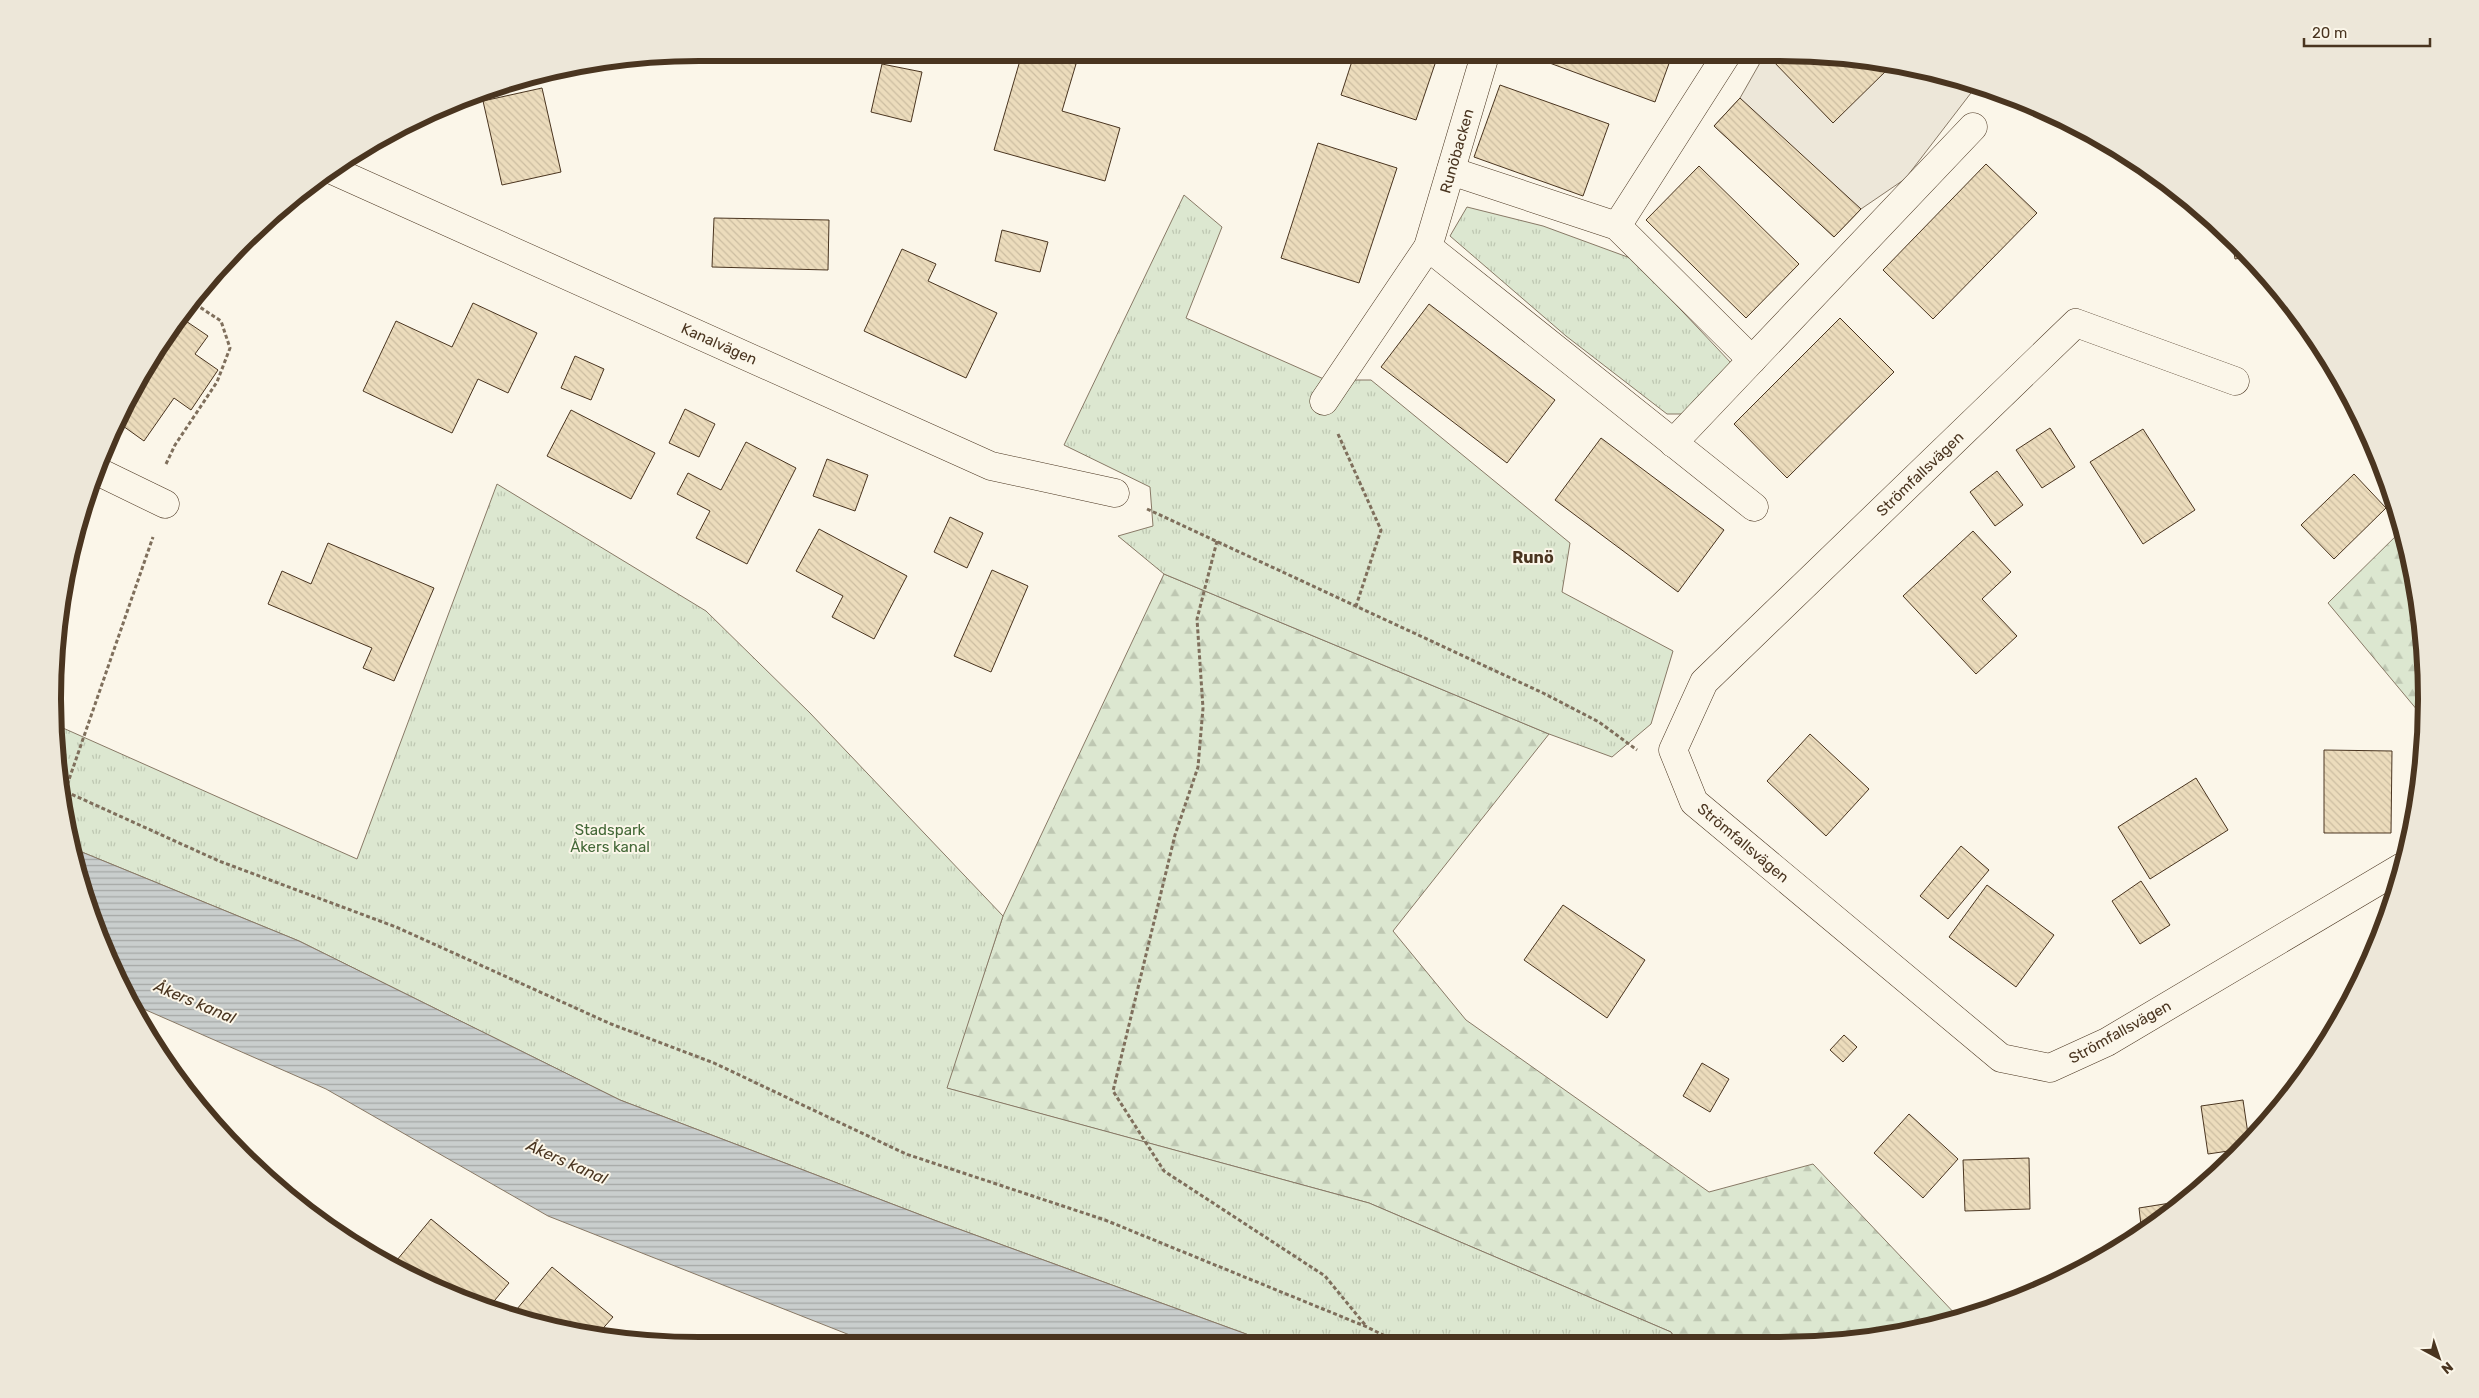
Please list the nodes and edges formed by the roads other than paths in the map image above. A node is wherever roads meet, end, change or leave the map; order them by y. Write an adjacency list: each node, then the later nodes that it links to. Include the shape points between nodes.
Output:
1 (1483, 61): 4 (street, Runöbacken)
2 (1722, 61): 6 (street)
3 (1973, 127): 8 (street)
4 (1451, 171): 6 (street); 7 (street, Runöbacken)
5 (339, 173): 13 (street, Kanalvägen, via 990,466)
6 (1616, 226): 8 (street)
7 (1428, 246): 10 (street, Runöbacken); 11 (street)
8 (1752, 360): 11 (street)
9 (2235, 381): 16 (street, Strömfallsvägen, via 2076,323 1704,682 1672,750 1694,802 2001,1058 2050,1068 2107,1042)
10 (1324, 401)
11 (1673, 443): 15 (street)
12 (103, 474): 14 (street)
13 (1115, 493)
14 (157, 500)
15 (1754, 507)
16 (2394, 872)

